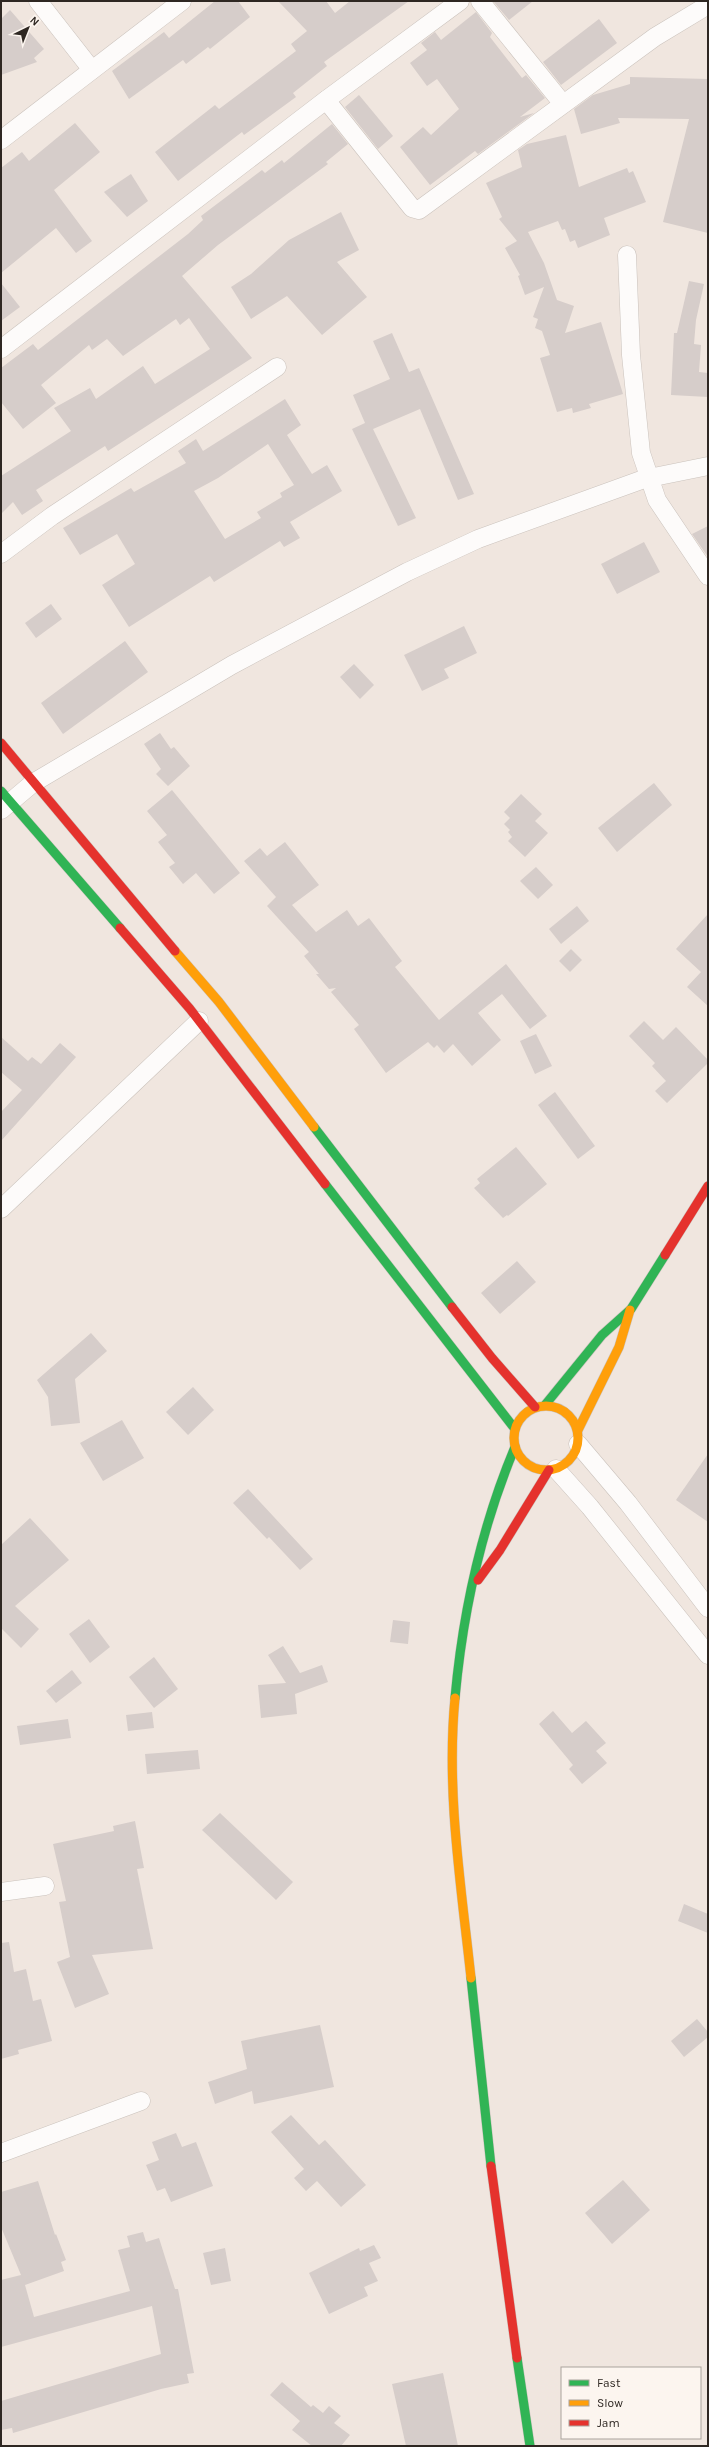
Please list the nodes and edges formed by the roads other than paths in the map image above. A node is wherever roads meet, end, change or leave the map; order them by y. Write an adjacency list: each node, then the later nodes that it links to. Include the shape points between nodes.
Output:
1 (38, 1): 6 (street)
2 (182, 1): 6 (street)
3 (460, 1): 7 (street)
4 (480, 1): 8 (street)
5 (708, 5): 8 (street, via 655,37)
6 (92, 70): 9 (street)
7 (326, 100): 8 (street, via 412,208 419,210); 11 (street)
8 (563, 104)
9 (1, 140)
10 (627, 255): 14 (street, via 637,428 641,453)
11 (1, 349)
12 (277, 367): 15 (street, via 52,516)
13 (708, 466): 14 (street)
14 (650, 478): 16 (street, via 657,500); 18 (street, via 478,538 407,572 232,665)
15 (1, 554)
16 (708, 576)
17 (1, 742): 18 (main road)
18 (33, 783): 19 (street); 25 (main road, via 219,1002 398,1238 492,1358)
19 (4, 801): 20 (main road)
20 (199, 1021): 22 (street); 26 (main road)
21 (708, 1186): 23 (main road)
22 (1, 1209)
23 (631, 1309): 24 (main road, via 602,1335); 27 (main road, via 619,1347)
24 (545, 1405): 25 (main road); 27 (main road, via 554,1406 569,1415)
25 (535, 1407): 26 (main road, via 519,1420)
26 (514, 1430): 28 (main road)
27 (578, 1437): 29 (main road, via 568,1462); 31 (street)
28 (515, 1447): 29 (main road, via 528,1465 538,1469); 30 (main road, via 494,1499)
29 (552, 1469): 30 (main road); 32 (street, via 590,1507)
30 (472, 1589): 37 (main road, via 458,1661 453,1710 453,1789 488,2145)
31 (708, 1608)
32 (708, 1655)
33 (45, 1886): 34 (street)
34 (1, 1892)
35 (141, 2101): 36 (street)
36 (1, 2153)
37 (530, 2446)

